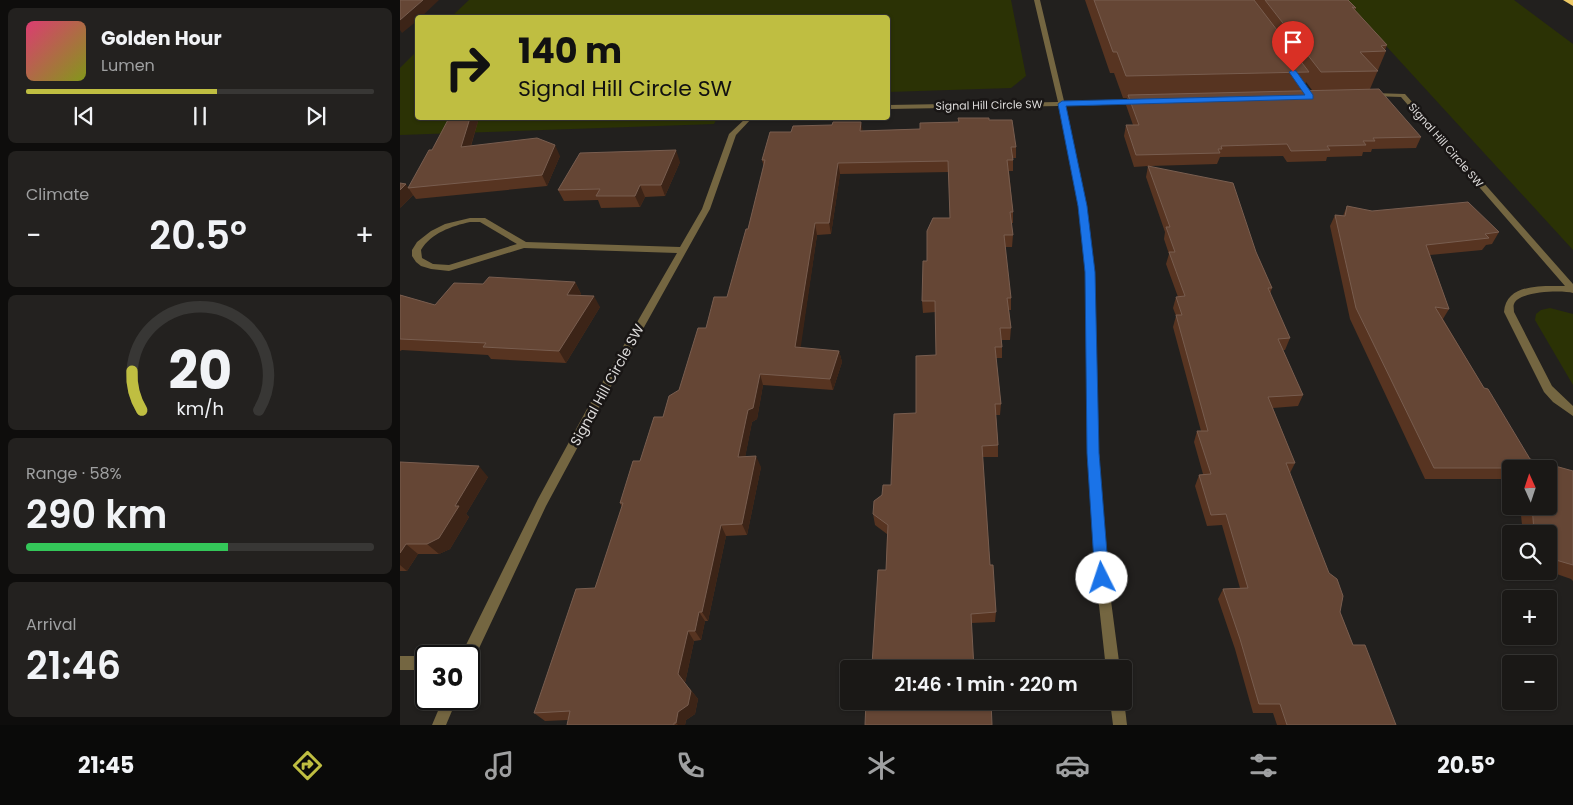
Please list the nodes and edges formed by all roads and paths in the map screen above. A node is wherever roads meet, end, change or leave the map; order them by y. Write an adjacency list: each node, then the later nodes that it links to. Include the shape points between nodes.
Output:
1 (1037, 0): 6 (street)
2 (1567, 0): 3 (highway)
3 (1573, 4)
4 (1366, 96): 11 (street, Signal Hill Circle SW, via 1403,95)
5 (1154, 101): 6 (street, Signal Hill Circle SW)
6 (1062, 104): 7 (street, Signal Hill Circle SW); 14 (street, via 1082,206 1090,272 1093,453)
7 (890, 107)
8 (747, 120): 10 (street, Signal Hill Circle SW, via 733,134 706,209)
9 (524, 245): 9 (street, via 482,220 470,220 430,235 422,242 416,256 426,266 449,268); 10 (street)
10 (683, 250): 13 (street, Signal Hill Circle SW, via 542,503)
11 (1573, 289): 12 (street, Signal Hill Circle SW, via 1516,294 1508,305 1548,389)
12 (1573, 412)
13 (473, 645)
14 (1112, 660)
15 (400, 663): 16 (street)
16 (415, 663)
17 (445, 710): 19 (street)
18 (1118, 710): 20 (street)
19 (439, 725)
20 (1120, 725)

